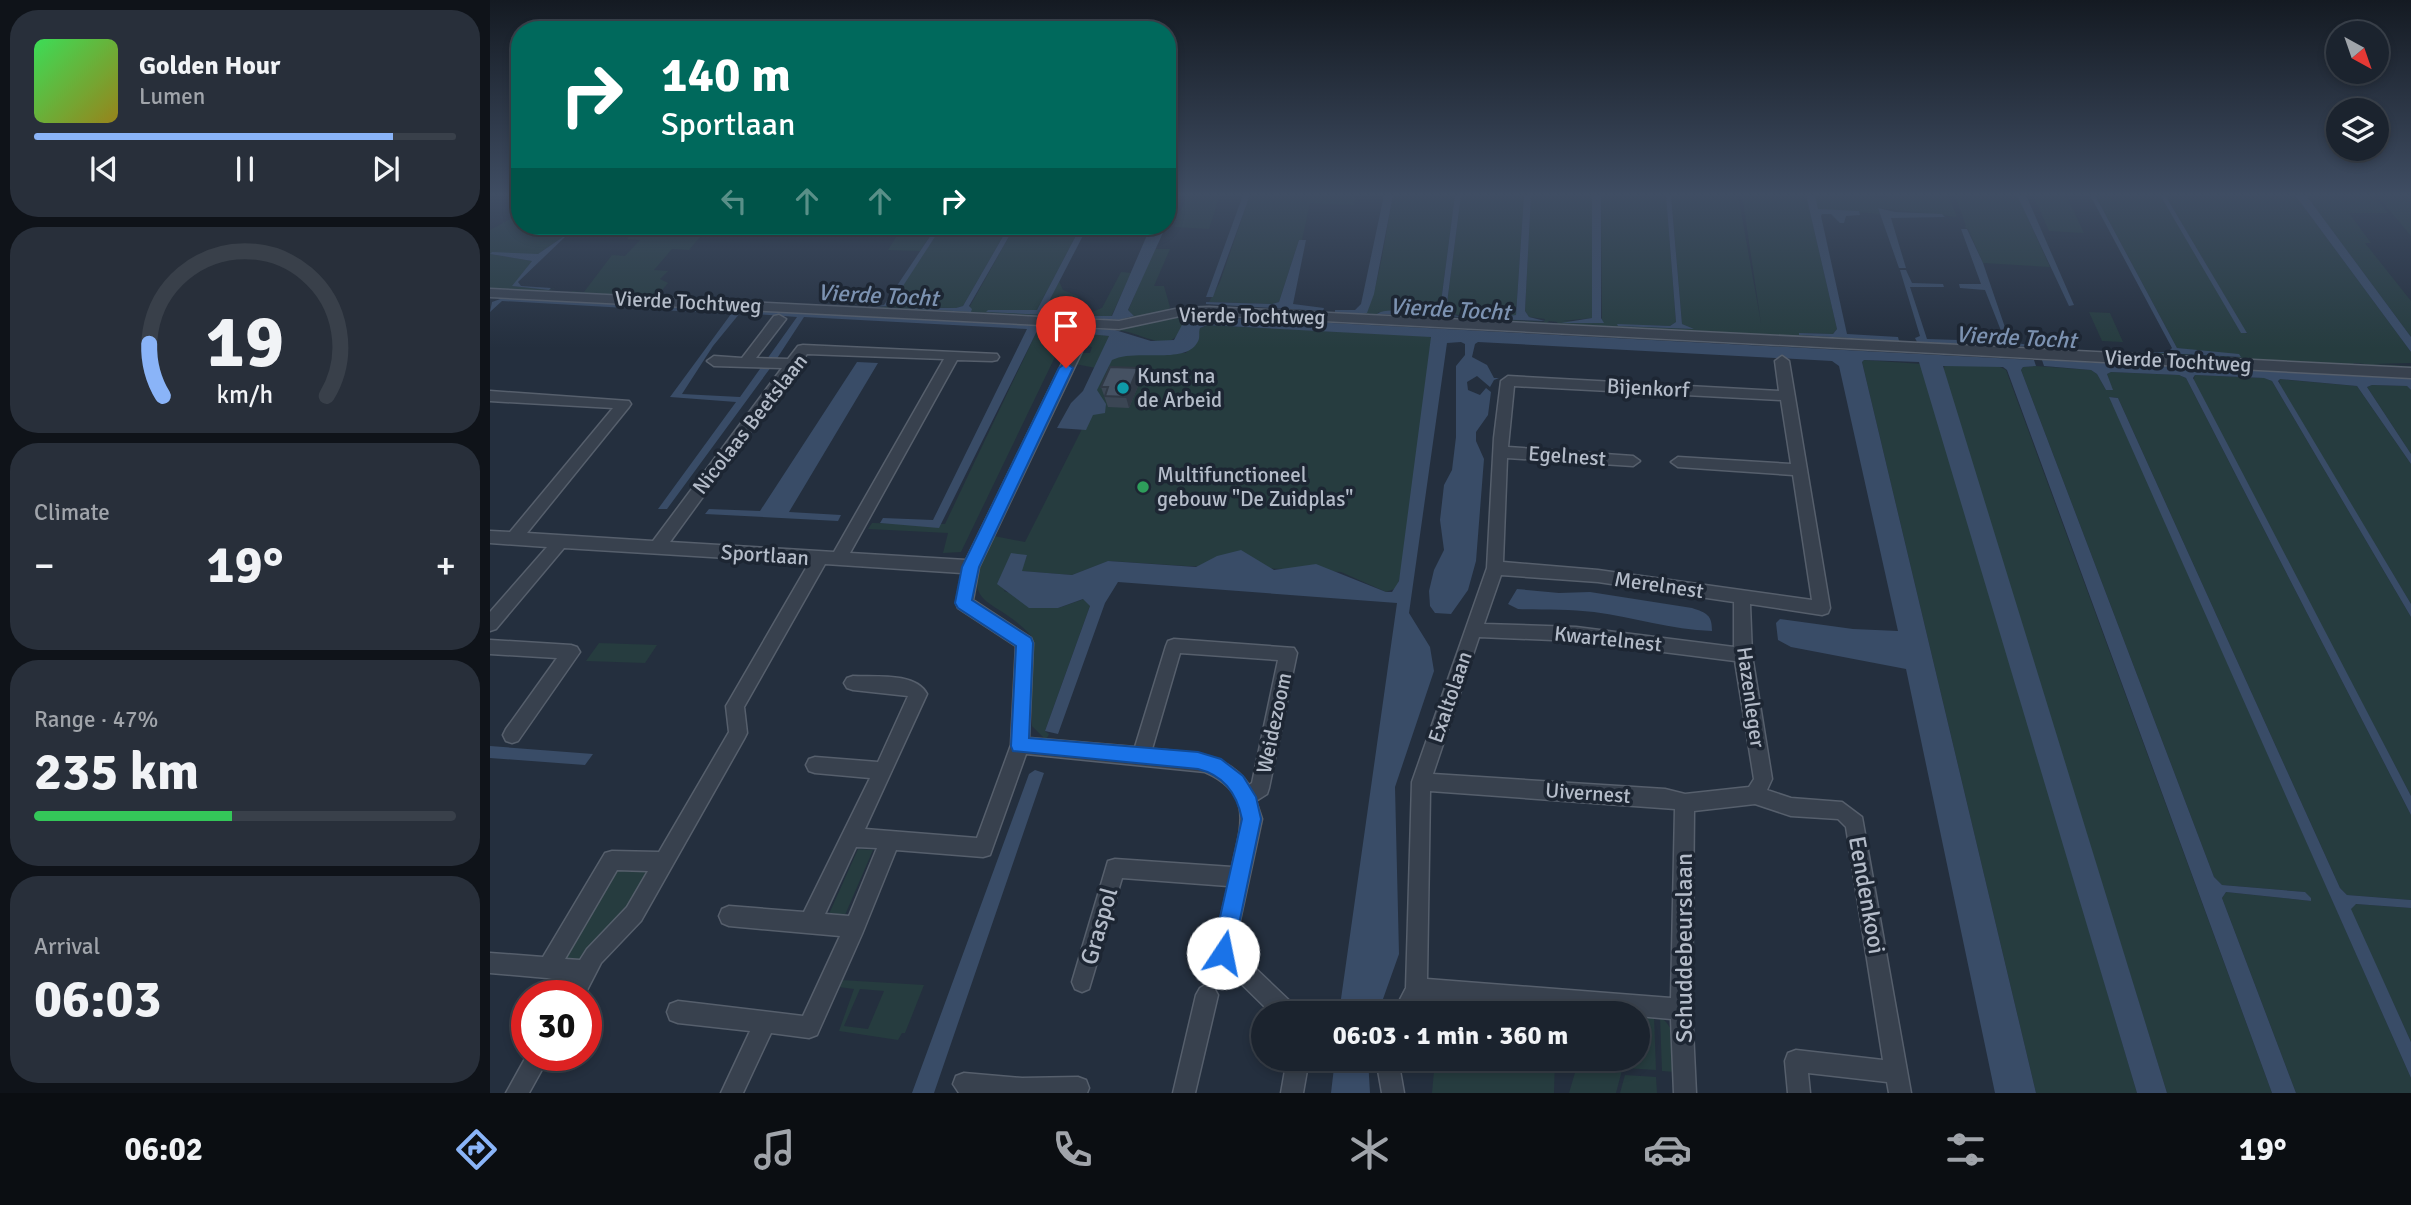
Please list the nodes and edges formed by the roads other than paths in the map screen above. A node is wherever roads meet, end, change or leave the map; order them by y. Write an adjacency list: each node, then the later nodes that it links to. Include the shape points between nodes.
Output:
1 (490, 293): 10 (street, Vierde Tochtweg, via 1119,325 1192,311)
2 (779, 319): 8 (street)
3 (1078, 335): 23 (street, via 1078,345)
4 (953, 355): 5 (street, Nicolaas Beetslaan); 9 (street, Nicolaas Beetslaan, via 803,349); 22 (street)
5 (992, 357)
6 (714, 361): 8 (street)
7 (1782, 361): 13 (street)
8 (746, 362): 9 (street)
9 (793, 363): 21 (street, Nicolaas Beetslaan)
10 (2411, 373)
11 (1508, 382): 13 (street, Bijenkorf); 14 (street, Exaltolaan)
12 (490, 396): 19 (street, via 624,404)
13 (1787, 396): 17 (street)
14 (1501, 452): 15 (street, Egelnest); 24 (street, Exaltolaan)
15 (1633, 461)
16 (1678, 462): 17 (street)
17 (1800, 470): 25 (street, Merelnest, via 1822,608)
18 (490, 537): 19 (street, Sportlaan)
19 (513, 539): 20 (street, Sportlaan)
20 (560, 542): 21 (street, Sportlaan); 26 (street)
21 (657, 548): 22 (street, Sportlaan)
22 (829, 559): 23 (street, Sportlaan); 42 (street, via 735,706 738,733)
23 (971, 567): 32 (street, via 964,603 1025,643)
24 (1495, 568): 25 (street, Merelnest, via 1598,576); 27 (street, Exaltolaan)
25 (1742, 597): 29 (street, Hazenleger)
26 (490, 624)
27 (1473, 630): 29 (street, Kwartelnest, via 1576,634); 36 (street, Exaltolaan)
28 (490, 647): 31 (street, via 570,652)
29 (1743, 655): 37 (street, Hazenleger, via 1763,779)
30 (853, 683): 35 (street, via 911,688 918,695)
31 (512, 735)
32 (1020, 746): 38 (street, Weidezoom, via 1198,761 1227,773); 41 (street, via 983,848)
33 (1143, 749): 38 (street, Weidezoom, via 1174,646 1288,653 1260,788)
34 (816, 765): 35 (street)
35 (883, 771): 40 (street)
36 (1421, 782): 39 (street, Uivernest); 52 (street, Exaltolaan)
37 (1755, 795): 39 (street, Uivernest); 62 (street, Eendenkooi, via 1791,807 1842,811 1855,823)
38 (1247, 797): 43 (street, Weidezoom, via 1252,819)
39 (1685, 803): 56 (street, Schuddebeurslaan)
40 (851, 836): 41 (street); 45 (street)
41 (890, 840): 46 (street)
42 (663, 862): 48 (street, via 612,860); 49 (street, via 634,914)
43 (1239, 877): 51 (street, Graspol, via 1115,868); 54 (street, Weidezoom, via 1223,953)
44 (729, 916): 45 (street)
45 (810, 922): 46 (street)
46 (855, 927): 58 (street, via 809,1027)
47 (490, 963): 48 (street)
48 (548, 969): 49 (street)
49 (585, 971): 50 (street)
50 (580, 980)
51 (1083, 982)
52 (1416, 989): 55 (street, Exaltolaan); 56 (street)
53 (1207, 995): 68 (street)
54 (1273, 1001)
55 (1410, 1001)
56 (1681, 1009): 71 (street, Schuddebeurslaan)
57 (678, 1012): 58 (street)
58 (765, 1022): 67 (street)
59 (530, 1071): 66 (street)
60 (1296, 1071): 69 (street)
61 (1389, 1071): 70 (street)
62 (1898, 1083): 72 (street, Eendenkooi, via 1796,1061)
63 (964, 1084): 65 (street)
64 (1078, 1088): 65 (street)
65 (1022, 1091)
66 (517, 1093)
67 (732, 1093)
68 (1184, 1093)
69 (1292, 1093)
70 (1393, 1093)
71 (1685, 1093)
72 (1799, 1093)

